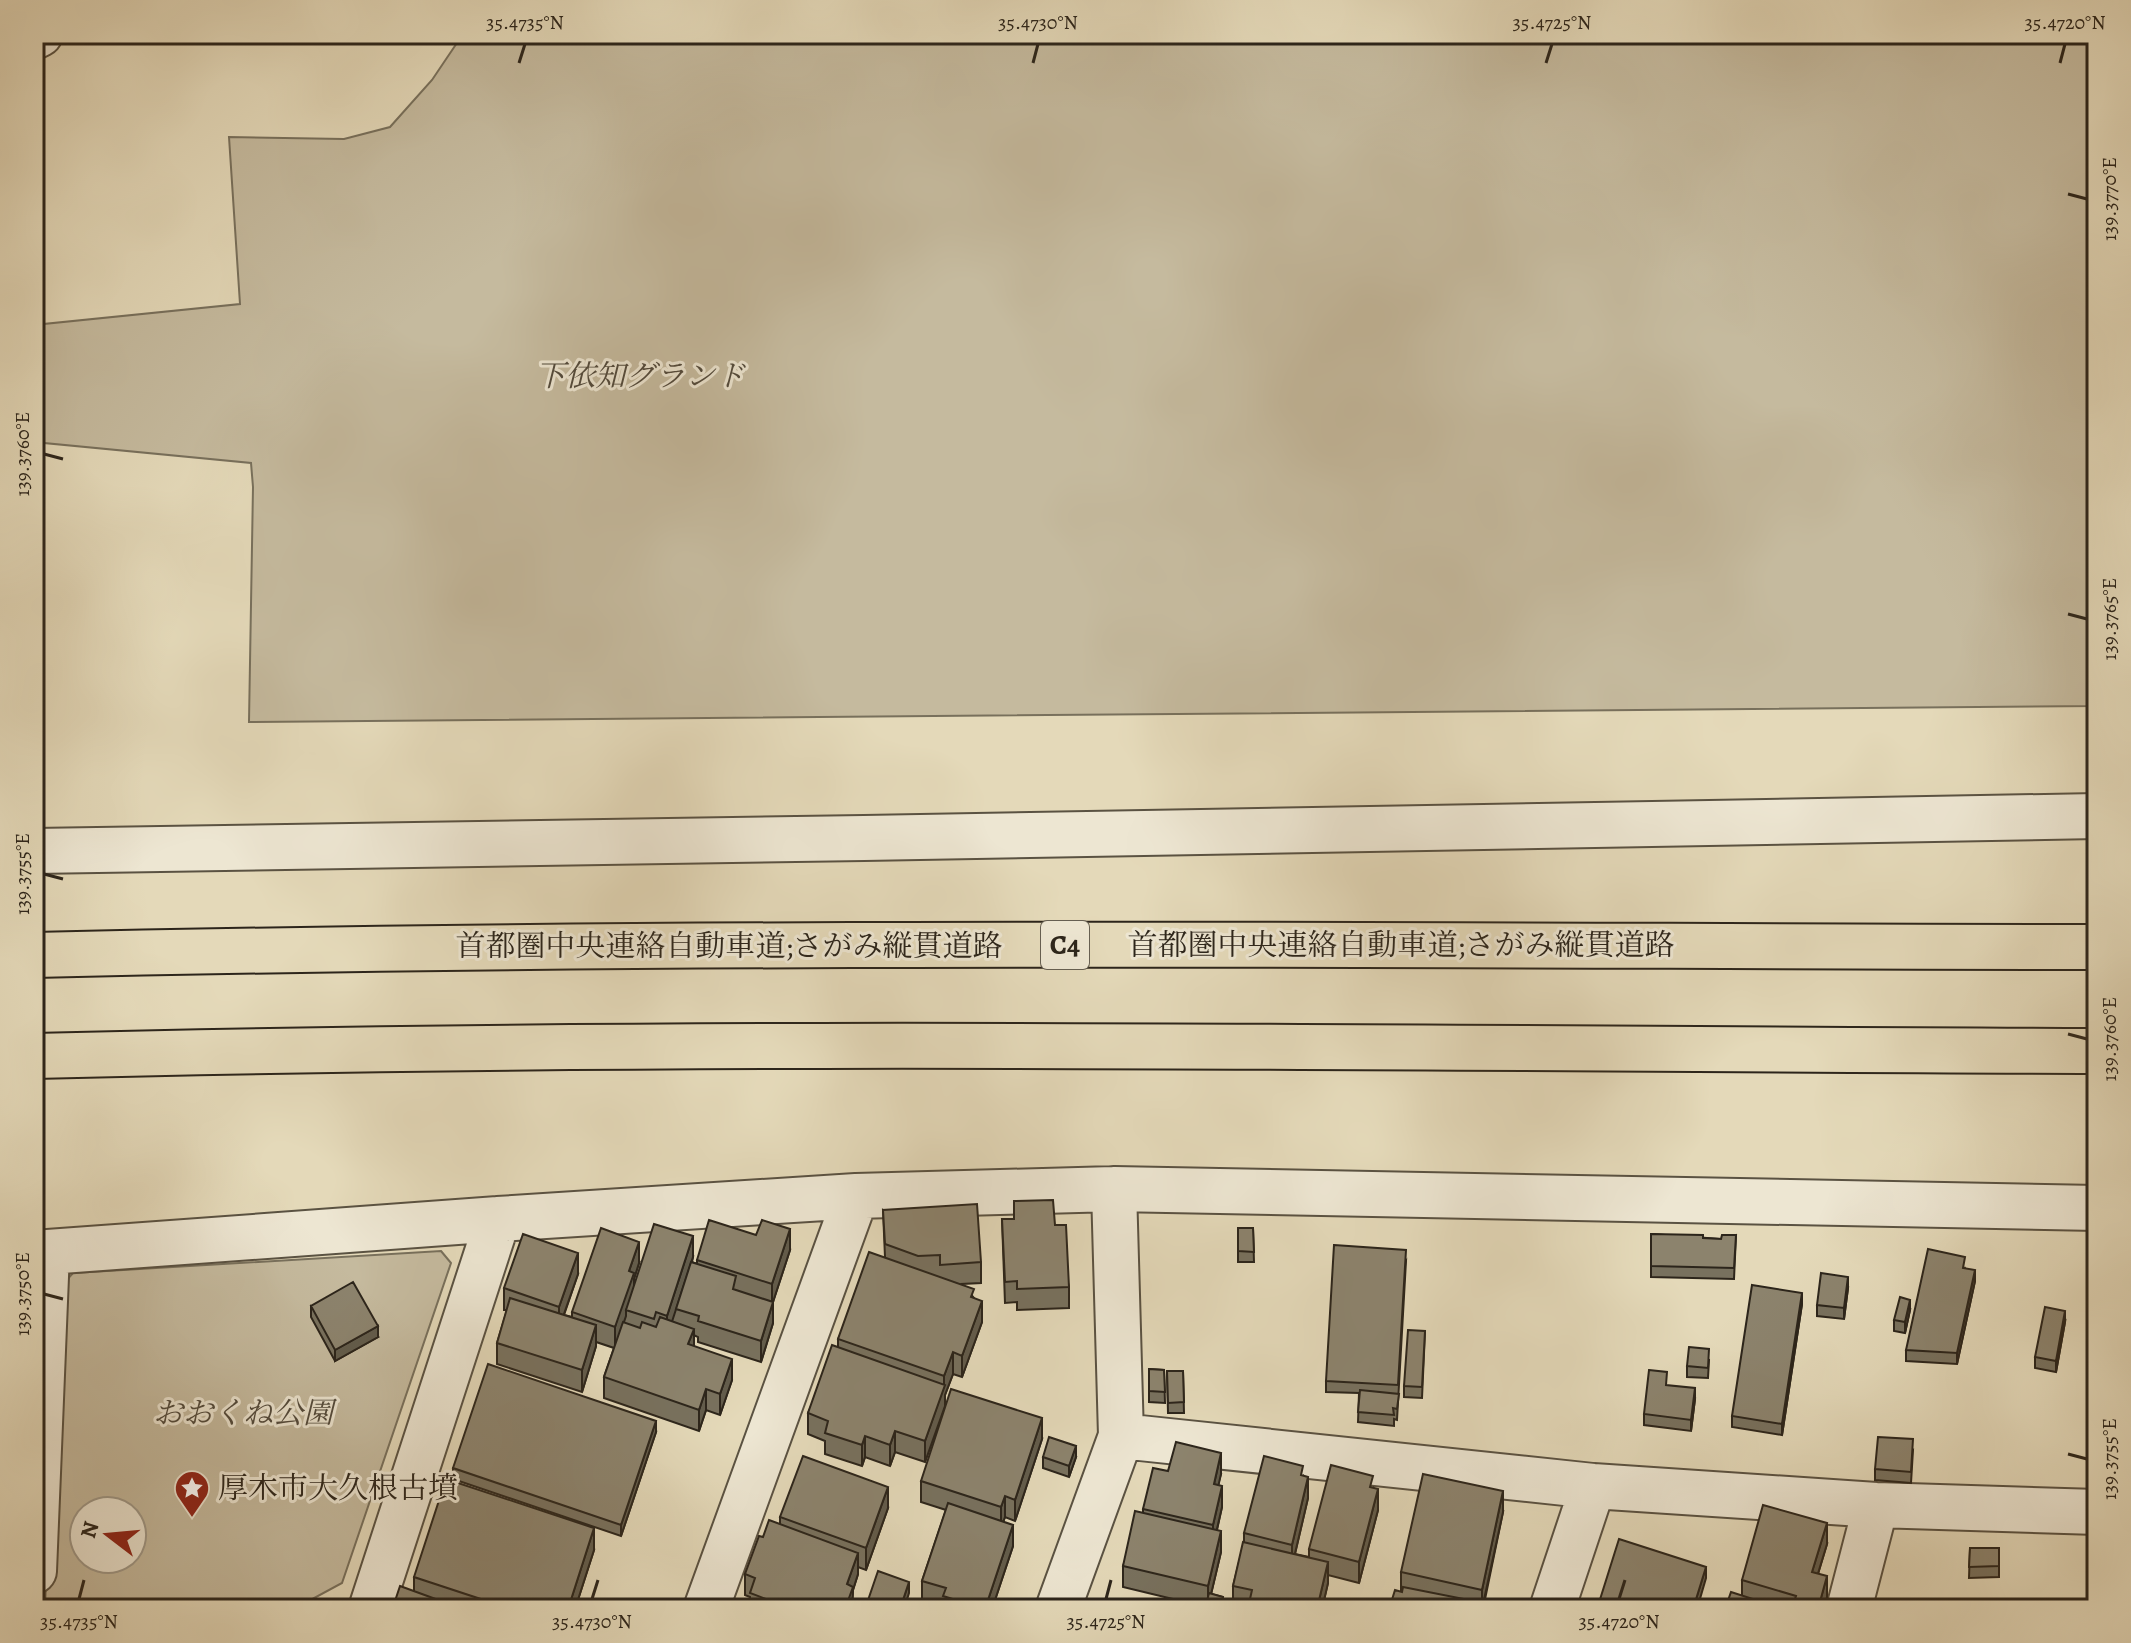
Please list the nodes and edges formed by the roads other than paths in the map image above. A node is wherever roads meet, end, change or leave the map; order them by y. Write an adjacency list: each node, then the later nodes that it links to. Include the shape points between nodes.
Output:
1 (40, 34): 2 (street)
2 (34, 37)
3 (2097, 816): 4 (street)
4 (34, 851)
5 (2097, 947): 6 (highway, 首都圏中央連絡自動車道;さがみ縦貫道路 / C4, via 912,944)
6 (34, 955)
7 (2097, 1051): 8 (highway, via 912,1047)
8 (34, 1056)
9 (1114, 1189): 10 (street); 11 (street); 14 (street)
10 (856, 1196): 12 (street); 20 (street)
11 (2097, 1208)
12 (498, 1219): 13 (street); 19 (street)
13 (40, 1253): 18 (street)
14 (1121, 1436): 15 (street); 21 (street)
15 (1593, 1486): 16 (street); 22 (street)
16 (1876, 1505): 17 (street); 23 (street)
17 (2097, 1512)
18 (34, 1571)
19 (371, 1609)
20 (706, 1609)
21 (1058, 1609)
22 (1552, 1609)
23 (1849, 1609)

